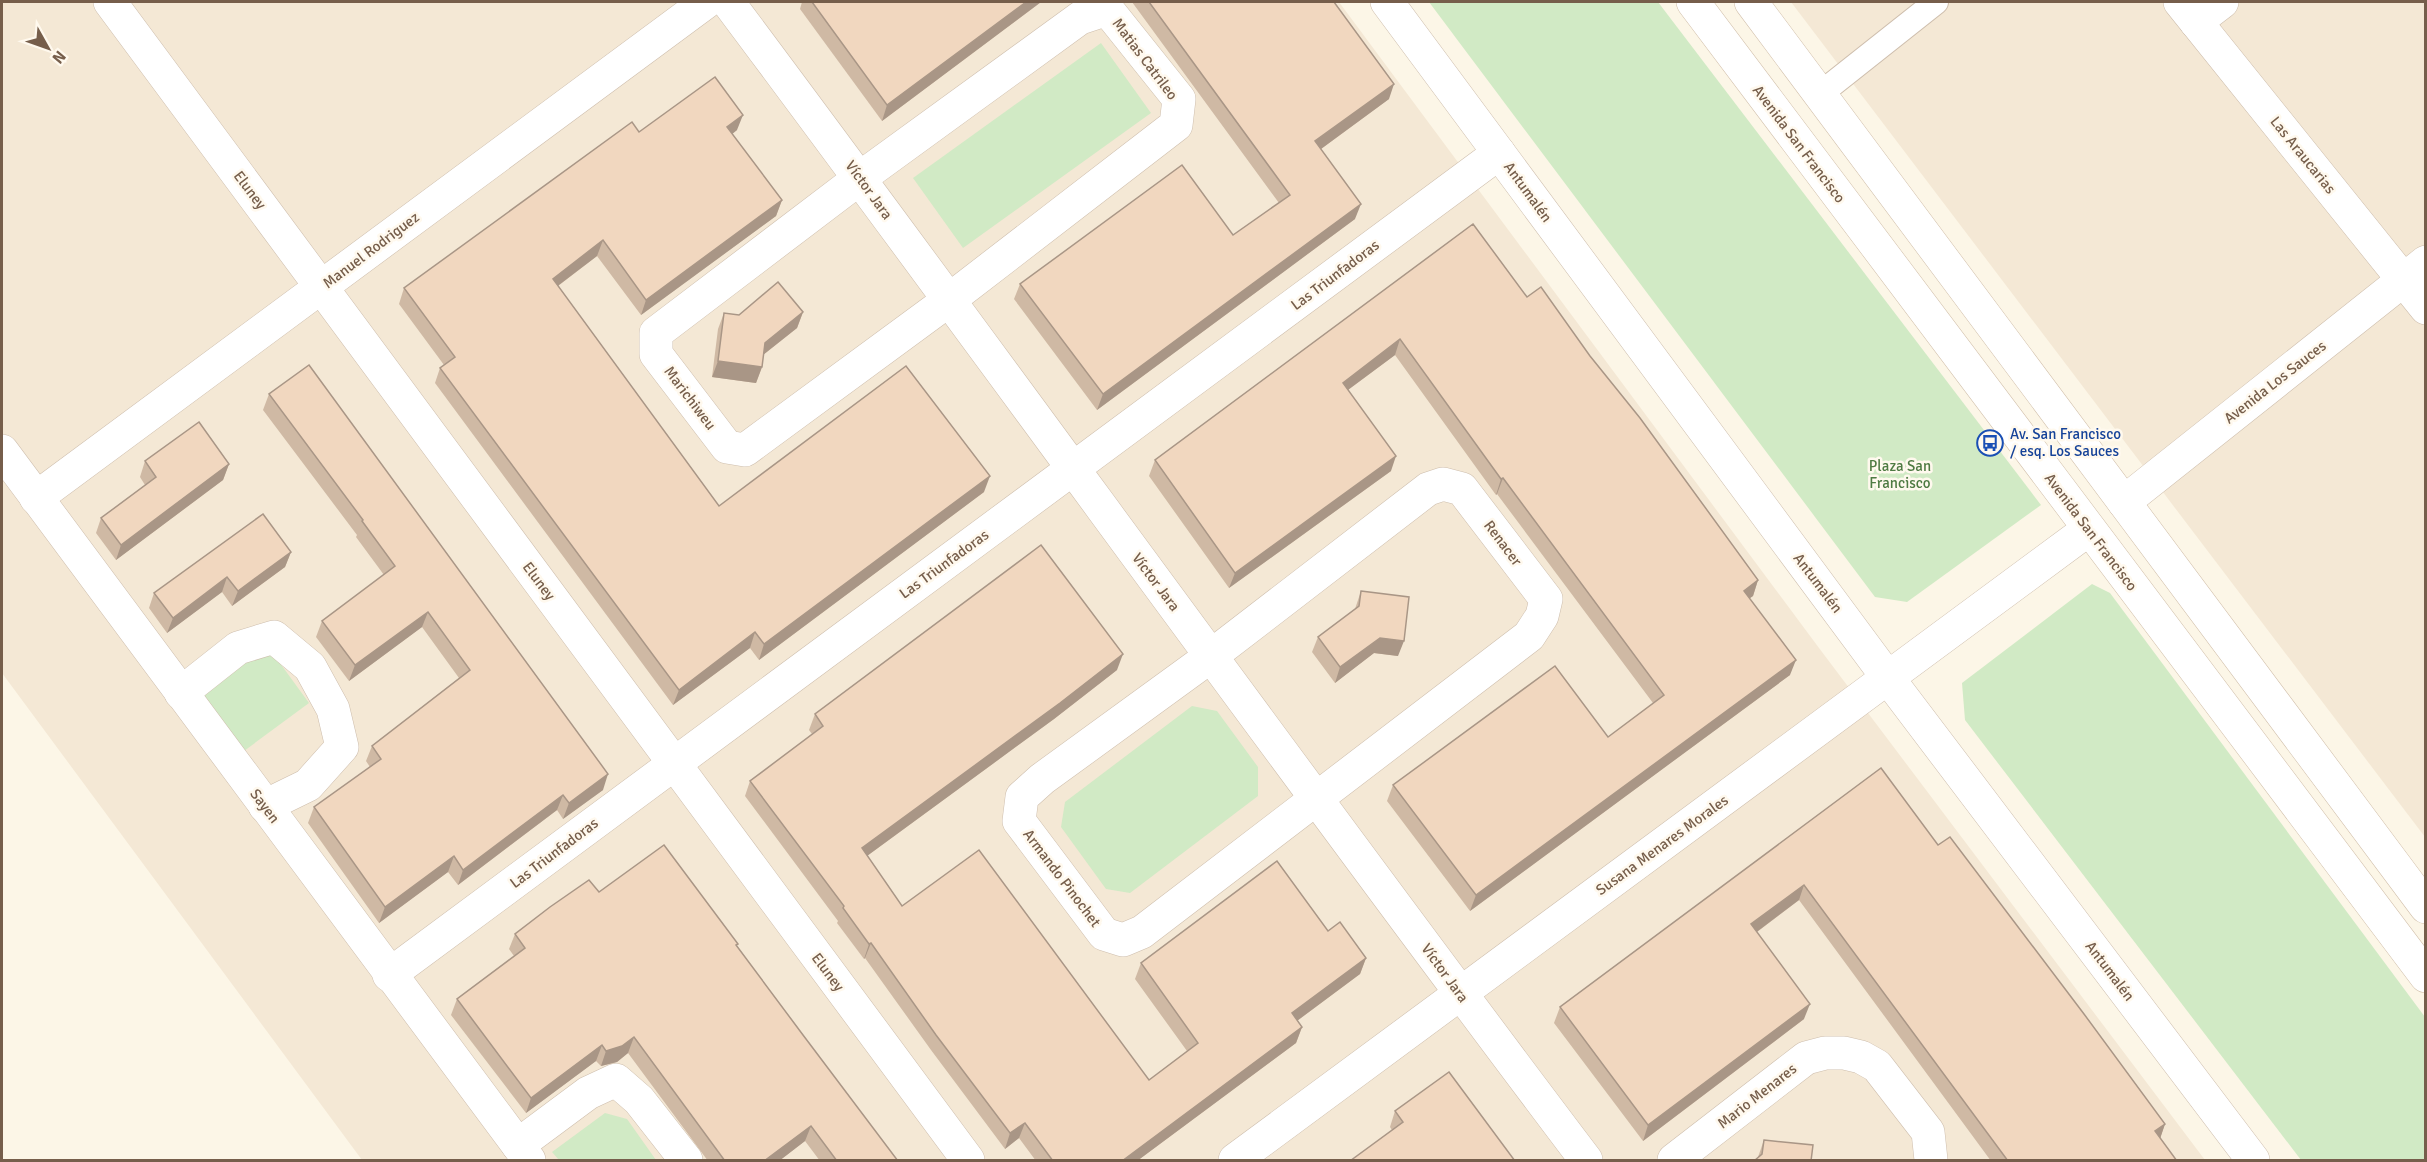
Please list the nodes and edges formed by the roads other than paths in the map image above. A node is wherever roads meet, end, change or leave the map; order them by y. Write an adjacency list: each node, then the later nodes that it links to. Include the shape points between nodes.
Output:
1 (110, 2): 14 (street, Eluney)
2 (706, 2): 14 (street, Manuel Rodriguez)
3 (728, 2): 12 (street, Víctor Jara)
4 (1387, 2): 11 (street, Antumalén)
5 (1693, 2): 21 (street, Avenida San Francisco)
6 (1751, 2): 10 (street)
7 (1936, 2): 10 (lane)
8 (2222, 2): 9 (street)
9 (2188, 12): 13 (street, Las Araucarias)
10 (1820, 94): 20 (street)
11 (1499, 153): 18 (street, Las Triunfadoras); 23 (street, Antumalén)
12 (860, 178): 15 (street, Víctor Jara); 15 (street, Marichiweu, via 656,333 656,354 727,447 745,450); 15 (street, Matias Catrileo, via 1080,18 1107,9 1179,99 1176,125)
13 (2414, 271): 16 (street, Las Araucarias); 20 (street, Avenida Los Sauces)
14 (321, 287): 19 (street, Manuel Rodriguez); 25 (street, Eluney)
15 (949, 300): 18 (street, Víctor Jara)
16 (2426, 308)
17 (2, 451): 19 (street, Sayen)
18 (1072, 469): 22 (street, Víctor Jara); 25 (street, Las Triunfadoras)
19 (36, 498): 24 (street, Sayen)
20 (2124, 502): 28 (street)
21 (2089, 529): 23 (street, Susana Menares Morales); 30 (street, Avenida San Francisco)
22 (1211, 656): 26 (street, Víctor Jara); 26 (street, Armando Pinochet, via 1022,797 1019,821 1104,934 1123,940 1142,932); 26 (street, Renacer, via 1428,489 1443,484 1462,489 1546,599 1542,616 1529,636)
23 (1888, 678): 31 (street, Susana Menares Morales); 39 (street, Antumalén)
24 (181, 693): 27 (street, Sayen); 27 (street, via 238,648 274,637 310,667 333,710 342,747 308,785)
25 (674, 764): 29 (street, Las Triunfadoras); 35 (street, Eluney)
26 (1318, 798): 31 (street, Víctor Jara)
27 (265, 806): 29 (street, Sayen)
28 (2426, 907)
29 (390, 975): 32 (street, Sayen)
30 (2426, 975)
31 (1460, 994): 33 (street, Susana Menares Morales); 36 (street, Víctor Jara)
32 (524, 1153): 34 (street, via 588,1093 616,1080 639,1100)
33 (1250, 1156)
34 (686, 1161)
35 (968, 1161)
36 (1586, 1161)
37 (1674, 1161): 38 (street, Mario Menares, via 1806,1058 1844,1053 1877,1066 1928,1132)
38 (1931, 1161)
39 (2253, 1161)

